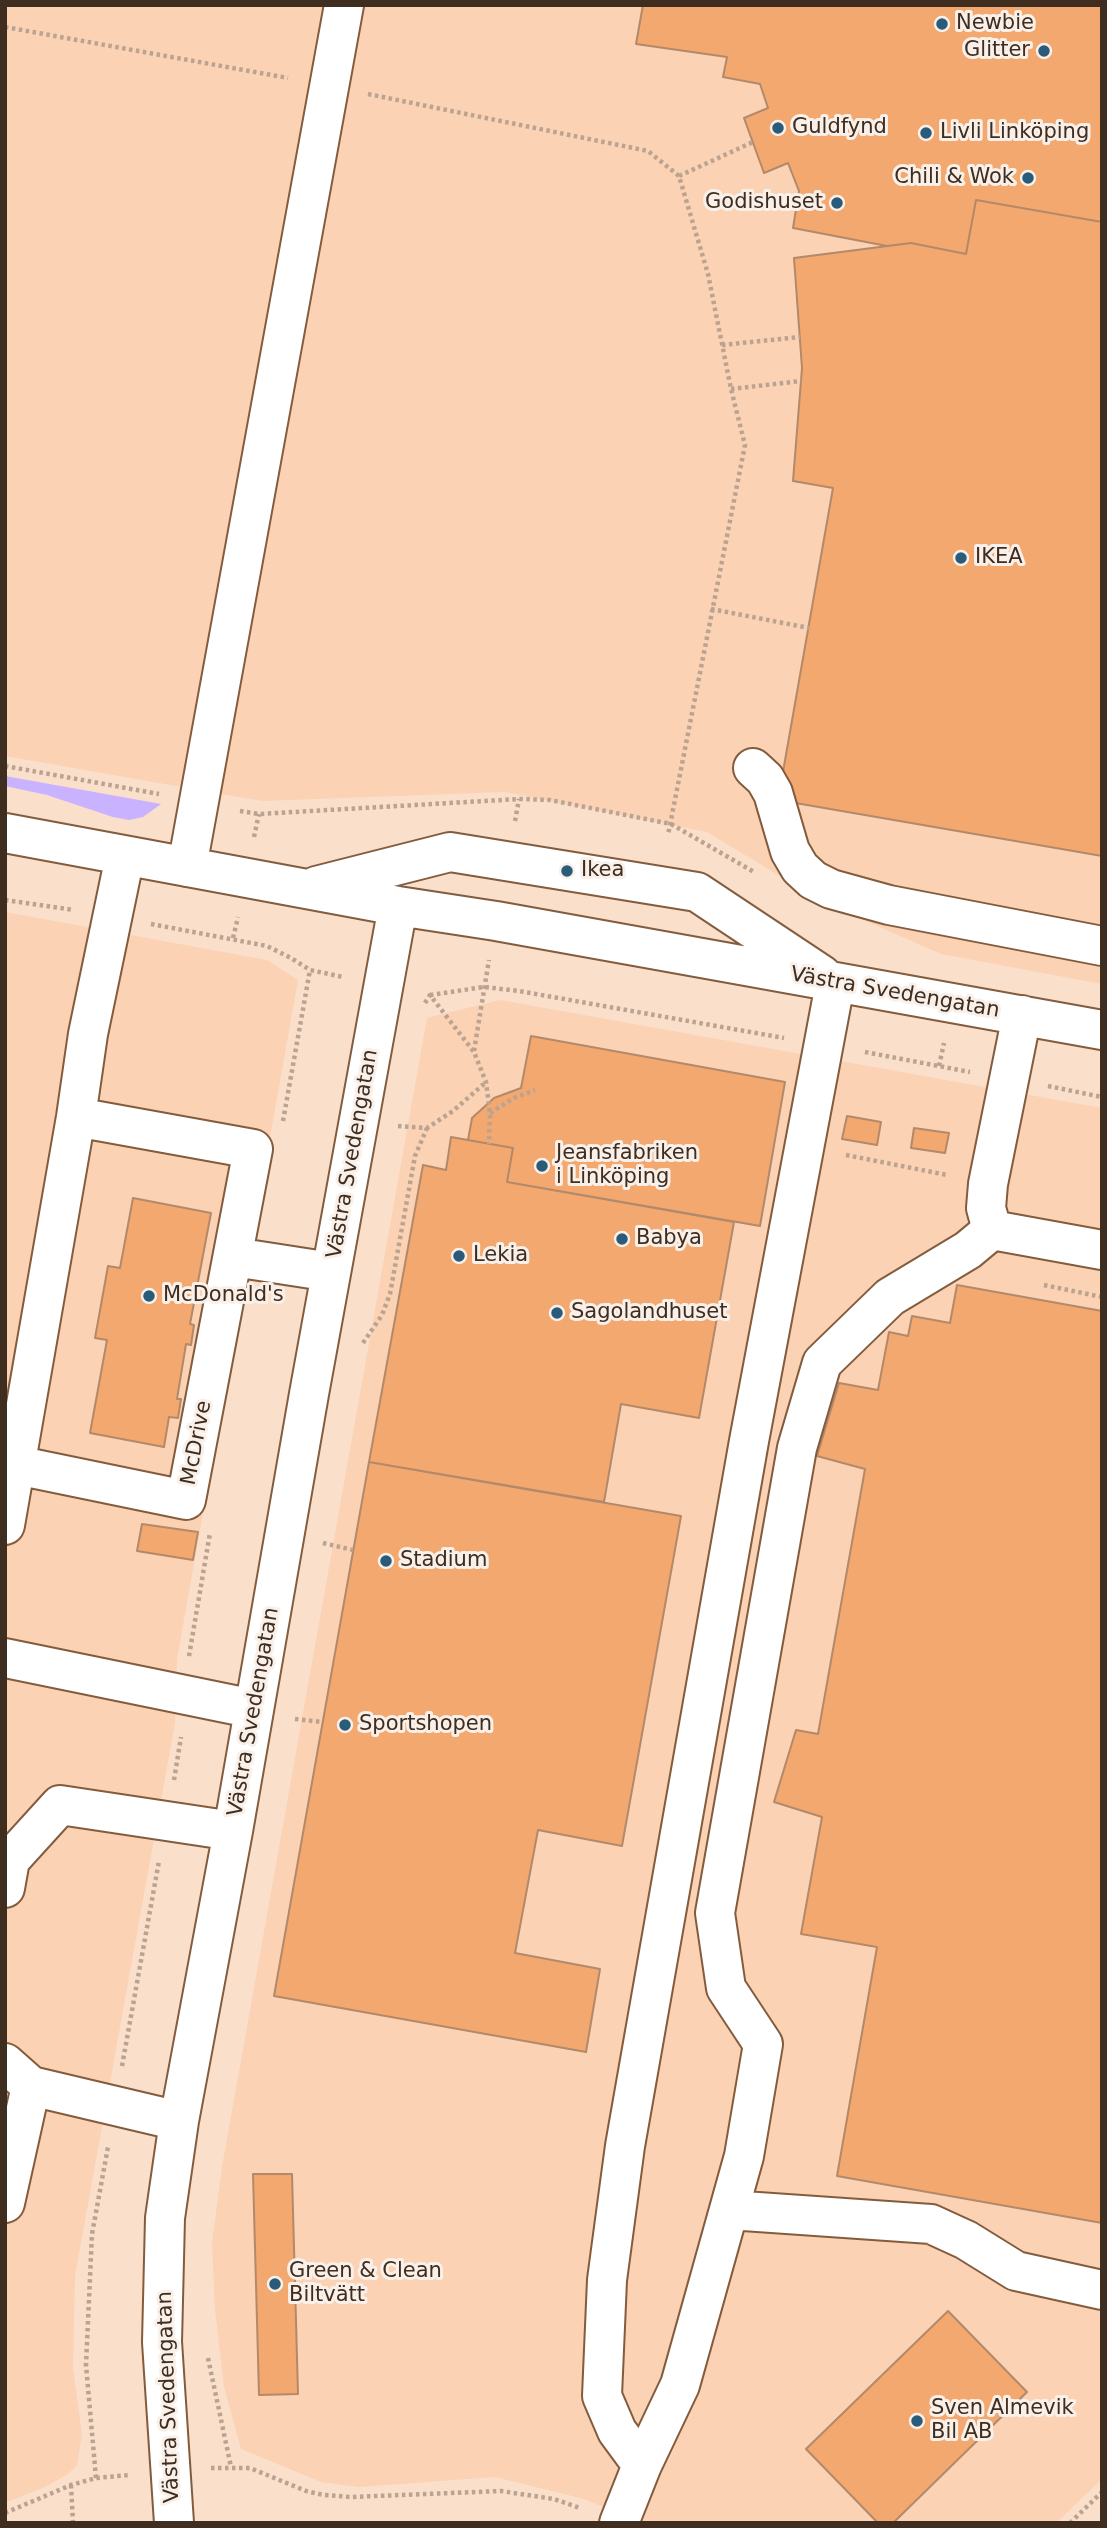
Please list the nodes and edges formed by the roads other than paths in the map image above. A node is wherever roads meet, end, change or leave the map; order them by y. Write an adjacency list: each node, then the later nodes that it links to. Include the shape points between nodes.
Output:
1 (344, 5): 5 (street)
2 (753, 768): 8 (street, via 772,793 790,851 813,880 889,905)
3 (5, 833): 4 (street, Västra Svedengatan)
4 (125, 856): 5 (street, Västra Svedengatan); 12 (street)
5 (187, 867): 6 (street, Västra Svedengatan)
6 (307, 888): 7 (street, Västra Svedengatan); 9 (street, via 450,852 697,892)
7 (398, 906): 9 (street, Västra Svedengatan); 16 (street, Västra Svedengatan)
8 (1102, 946)
9 (835, 984): 10 (street, Västra Svedengatan); 17 (street)
10 (1022, 1015): 11 (street, Västra Svedengatan); 13 (street, via 988,1184 986,1208)
11 (1102, 1030)
12 (76, 1117): 15 (street, via 253,1149); 19 (street)
13 (992, 1230): 14 (street); 18 (street, via 968,1250 890,1297 822,1363)
14 (1102, 1250)
15 (234, 1256): 16 (street); 19 (street, McDrive, via 187,1500)
16 (331, 1272): 22 (street, Västra Svedengatan)
17 (748, 1441): 18 (street); 30 (street, via 625,2146 607,2280 602,2396 617,2431)
18 (797, 1448): 28 (street, via 715,1913 726,1988 763,2044 744,2156)
19 (16, 1465): 20 (street)
20 (5, 1525)
21 (5, 1658): 22 (street)
22 (272, 1714): 23 (street, Västra Svedengatan)
23 (233, 1831): 24 (street, via 60,1805 10,1860); 26 (street, Västra Svedengatan)
24 (5, 1888)
25 (18, 2074): 26 (street); 27 (street)
26 (178, 2121): 32 (street, Västra Svedengatan, via 166,2218 162,2342)
27 (5, 2203)
28 (729, 2210): 29 (street, via 931,2224 1016,2271); 30 (street, via 680,2385)
29 (1102, 2290)
30 (642, 2465): 31 (street)
31 (619, 2522)
32 (174, 2523)

